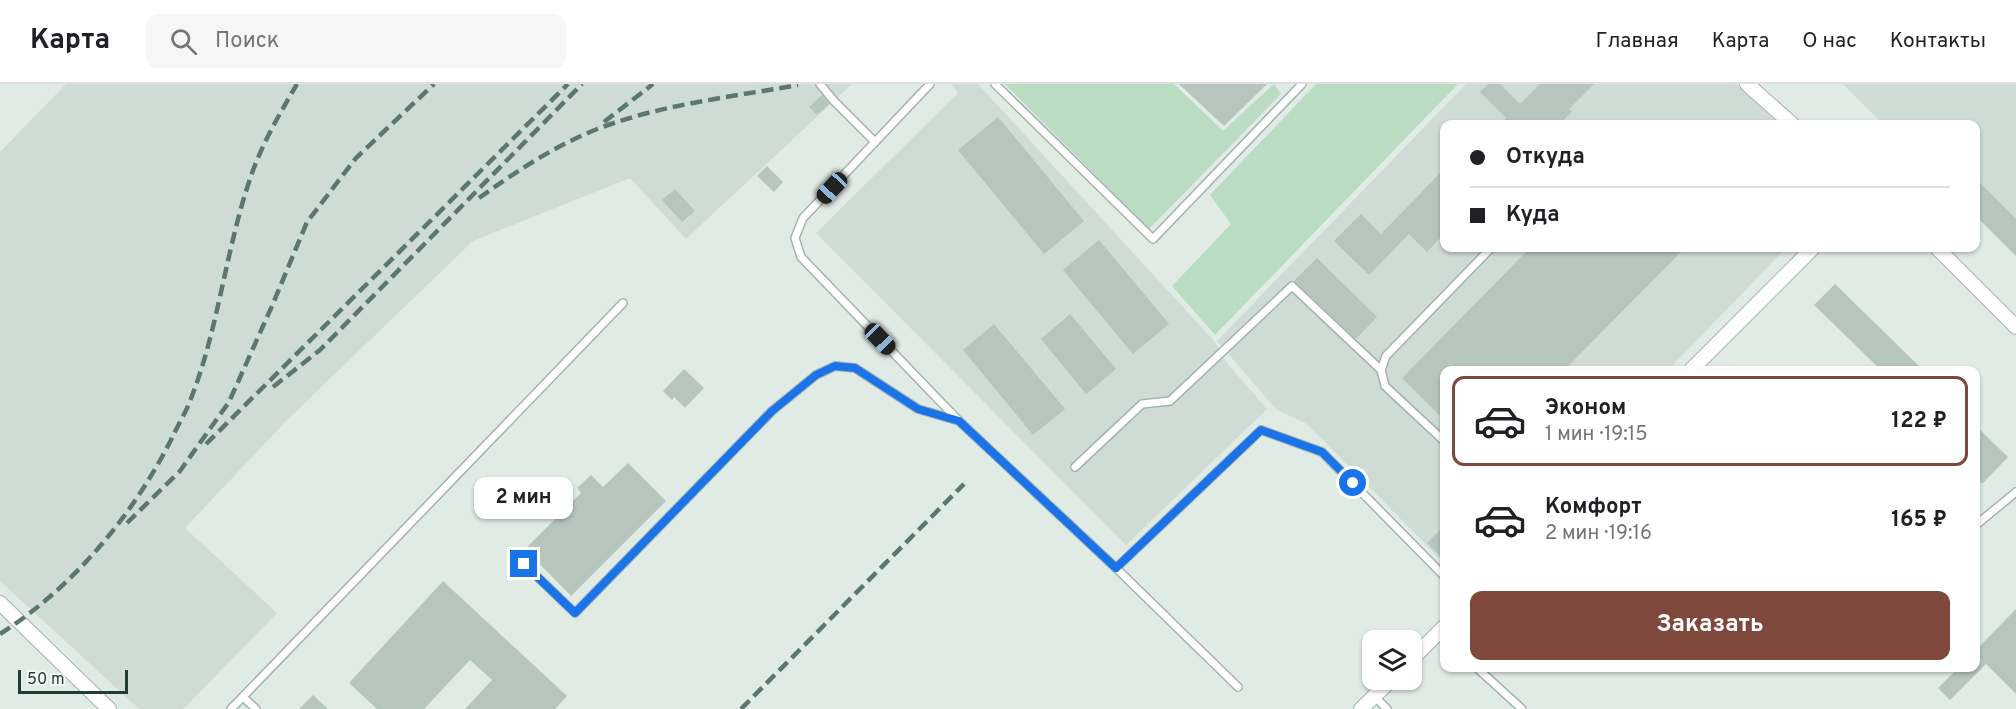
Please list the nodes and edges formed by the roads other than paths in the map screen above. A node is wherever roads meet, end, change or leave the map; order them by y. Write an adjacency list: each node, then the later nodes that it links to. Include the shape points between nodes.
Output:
1 (820, 84): 7 (lane)
2 (930, 84): 7 (lane)
3 (995, 84): 4 (lane, via 1153,239)
4 (1302, 84)
5 (1747, 84): 6 (street)
6 (1788, 120)
7 (875, 142): 15 (lane, via 803,218 795,238 798,248 801,257)
8 (1487, 252): 14 (lane, via 1386,356)
9 (1810, 252): 13 (street)
10 (1940, 252): 12 (street)
11 (623, 303): 29 (lane)
12 (2016, 327)
13 (1695, 366)
14 (1381, 370): 16 (lane, via 1385,386); 17 (lane, via 1292,286 1170,401 1142,404)
15 (959, 421): 20 (lane, via 918,409 855,368 835,366 816,375 772,411 575,613); 21 (lane)
16 (1440, 437)
17 (1075, 467)
18 (2016, 492): 19 (lane)
19 (1980, 522)
20 (524, 564)
21 (1116, 568): 22 (lane, via 1261,430 1322,452); 27 (lane)
22 (1440, 572)
23 (0, 603): 31 (street)
24 (1440, 631): 25 (street)
25 (1422, 649)
26 (1481, 672): 36 (lane)
27 (1238, 687)
28 (1380, 690): 30 (street)
29 (243, 696): 32 (lane); 33 (lane)
30 (1374, 696): 34 (street); 35 (lane)
31 (109, 709)
32 (231, 709)
33 (256, 709)
34 (1361, 709)
35 (1387, 709)
36 (1522, 709)

